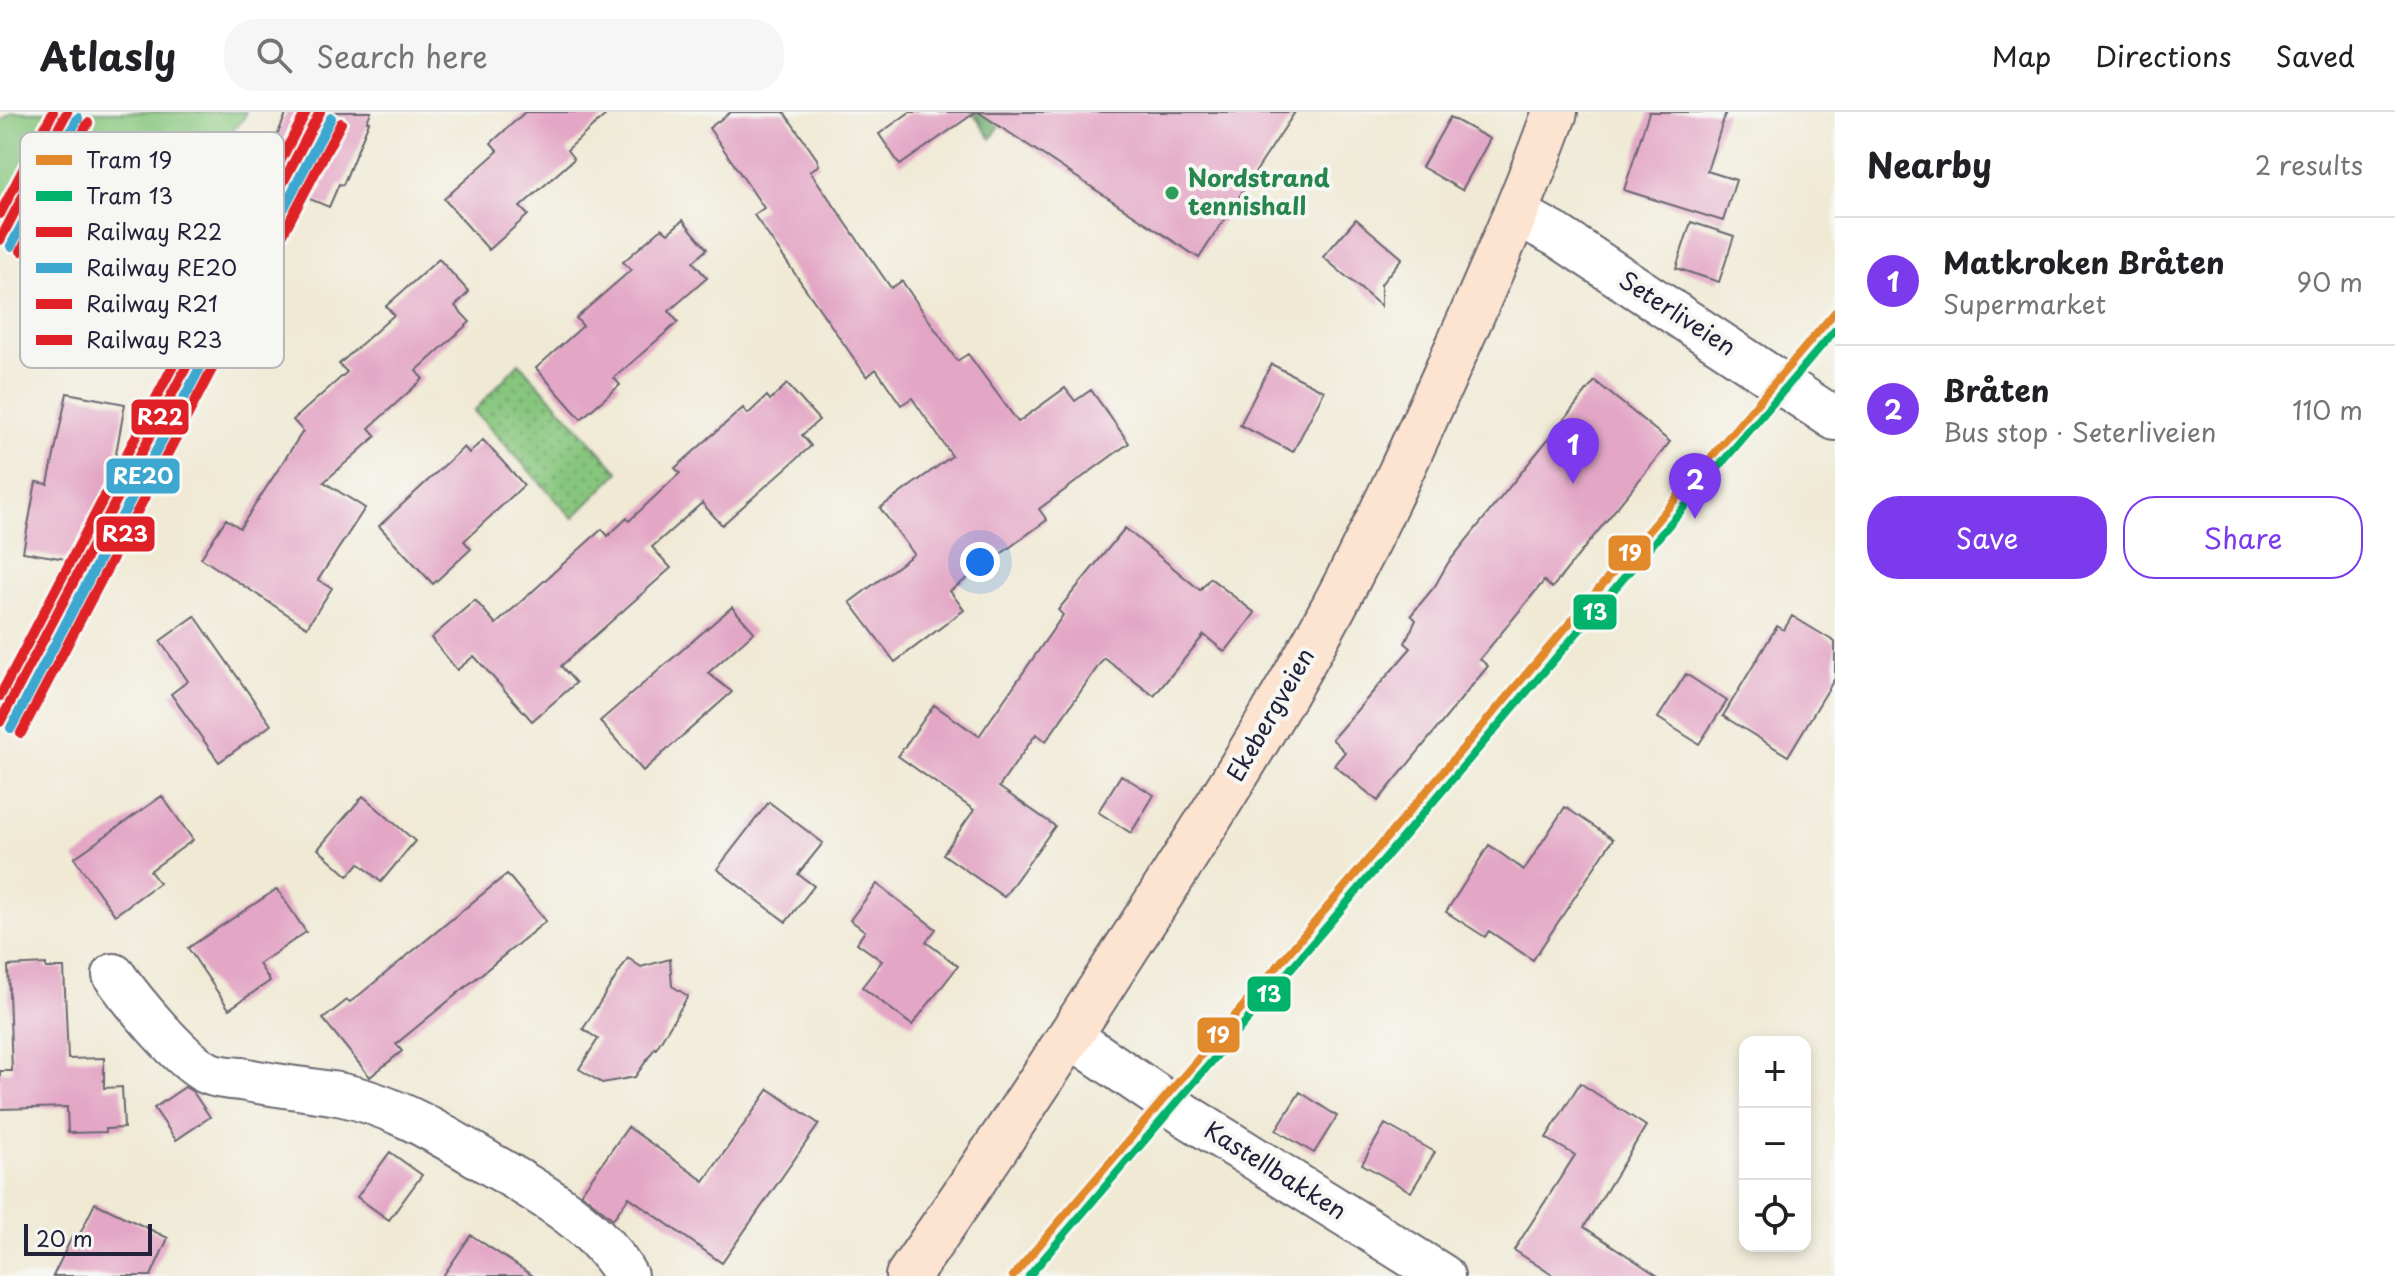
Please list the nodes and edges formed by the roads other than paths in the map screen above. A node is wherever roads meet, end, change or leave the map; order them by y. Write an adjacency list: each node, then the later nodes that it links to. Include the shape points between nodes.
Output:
1 (1555, 112): 2 (main road, Ekebergveien)
2 (1516, 213): 3 (street, Seterliveien); 5 (main road, Ekebergveien, via 1416,441 1334,605 1216,808)
3 (1835, 419)
4 (114, 975): 6 (street, via 178,1050 206,1072 341,1095 432,1129 550,1199 617,1259)
5 (1070, 1036): 7 (main road, Ekebergveien); 8 (street, Kastellbakken)
6 (626, 1276)
7 (908, 1276)
8 (1443, 1276)

